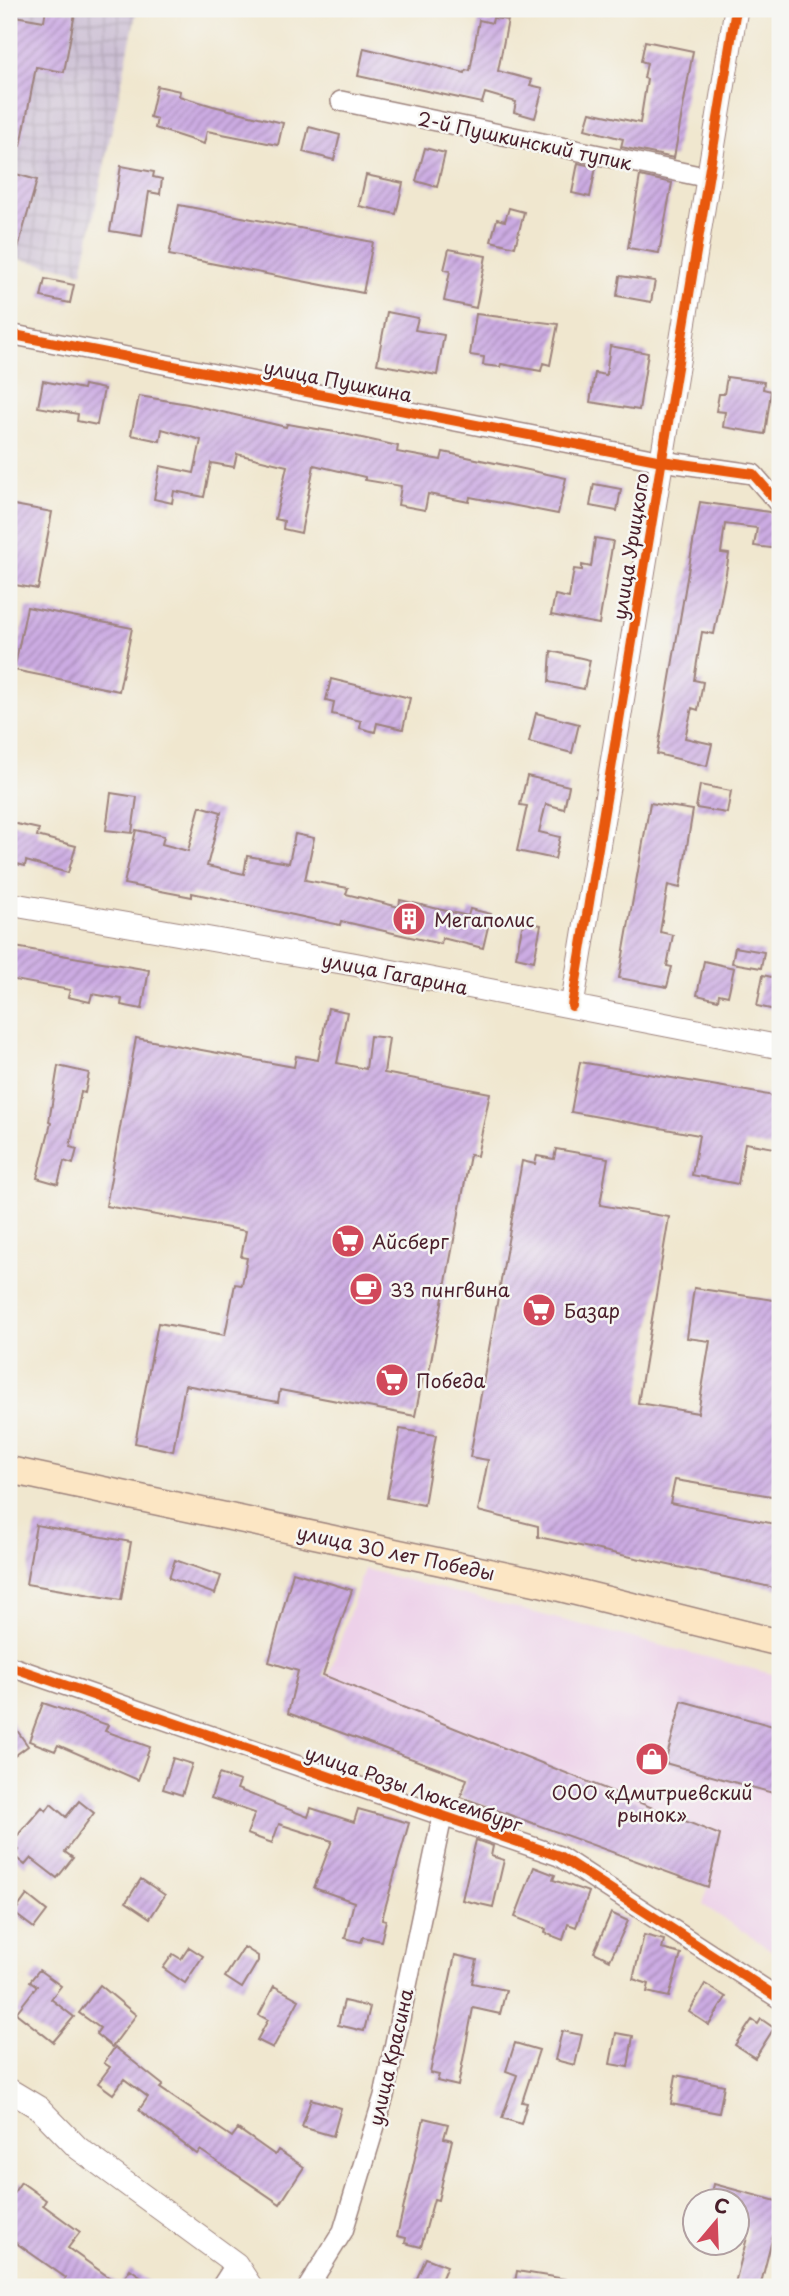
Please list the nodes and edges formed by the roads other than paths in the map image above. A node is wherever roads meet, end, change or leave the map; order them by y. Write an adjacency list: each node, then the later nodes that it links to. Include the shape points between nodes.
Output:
1 (736, 9): 3 (street, улица Урицкого)
2 (341, 101): 3 (street, 2-й Пушкинский тупик)
3 (709, 178): 5 (street, улица Урицкого)
4 (9, 334): 5 (street, улица Пушкина)
5 (662, 461): 6 (street, улица Пушкина, via 753,474); 8 (street, улица Урицкого)
6 (780, 505)
7 (9, 904): 8 (street, улица Гагарина)
8 (572, 1006): 9 (street, улица Гагарина)
9 (780, 1047)
10 (9, 1470): 11 (main road, улица 30 лет Победы, via 540,1583)
11 (780, 1643)
12 (9, 1666): 13 (street, улица Розы Люксембург)
13 (442, 1816): 14 (street, улица Розы Люксембург, via 559,1856); 19 (street, улица Красина, via 384,2096 342,2231)
14 (780, 1999)
15 (9, 2090): 16 (street, via 39,2109 78,2148)
16 (236, 2264): 17 (street); 18 (street)
17 (221, 2287)
18 (251, 2287)
19 (308, 2287)

